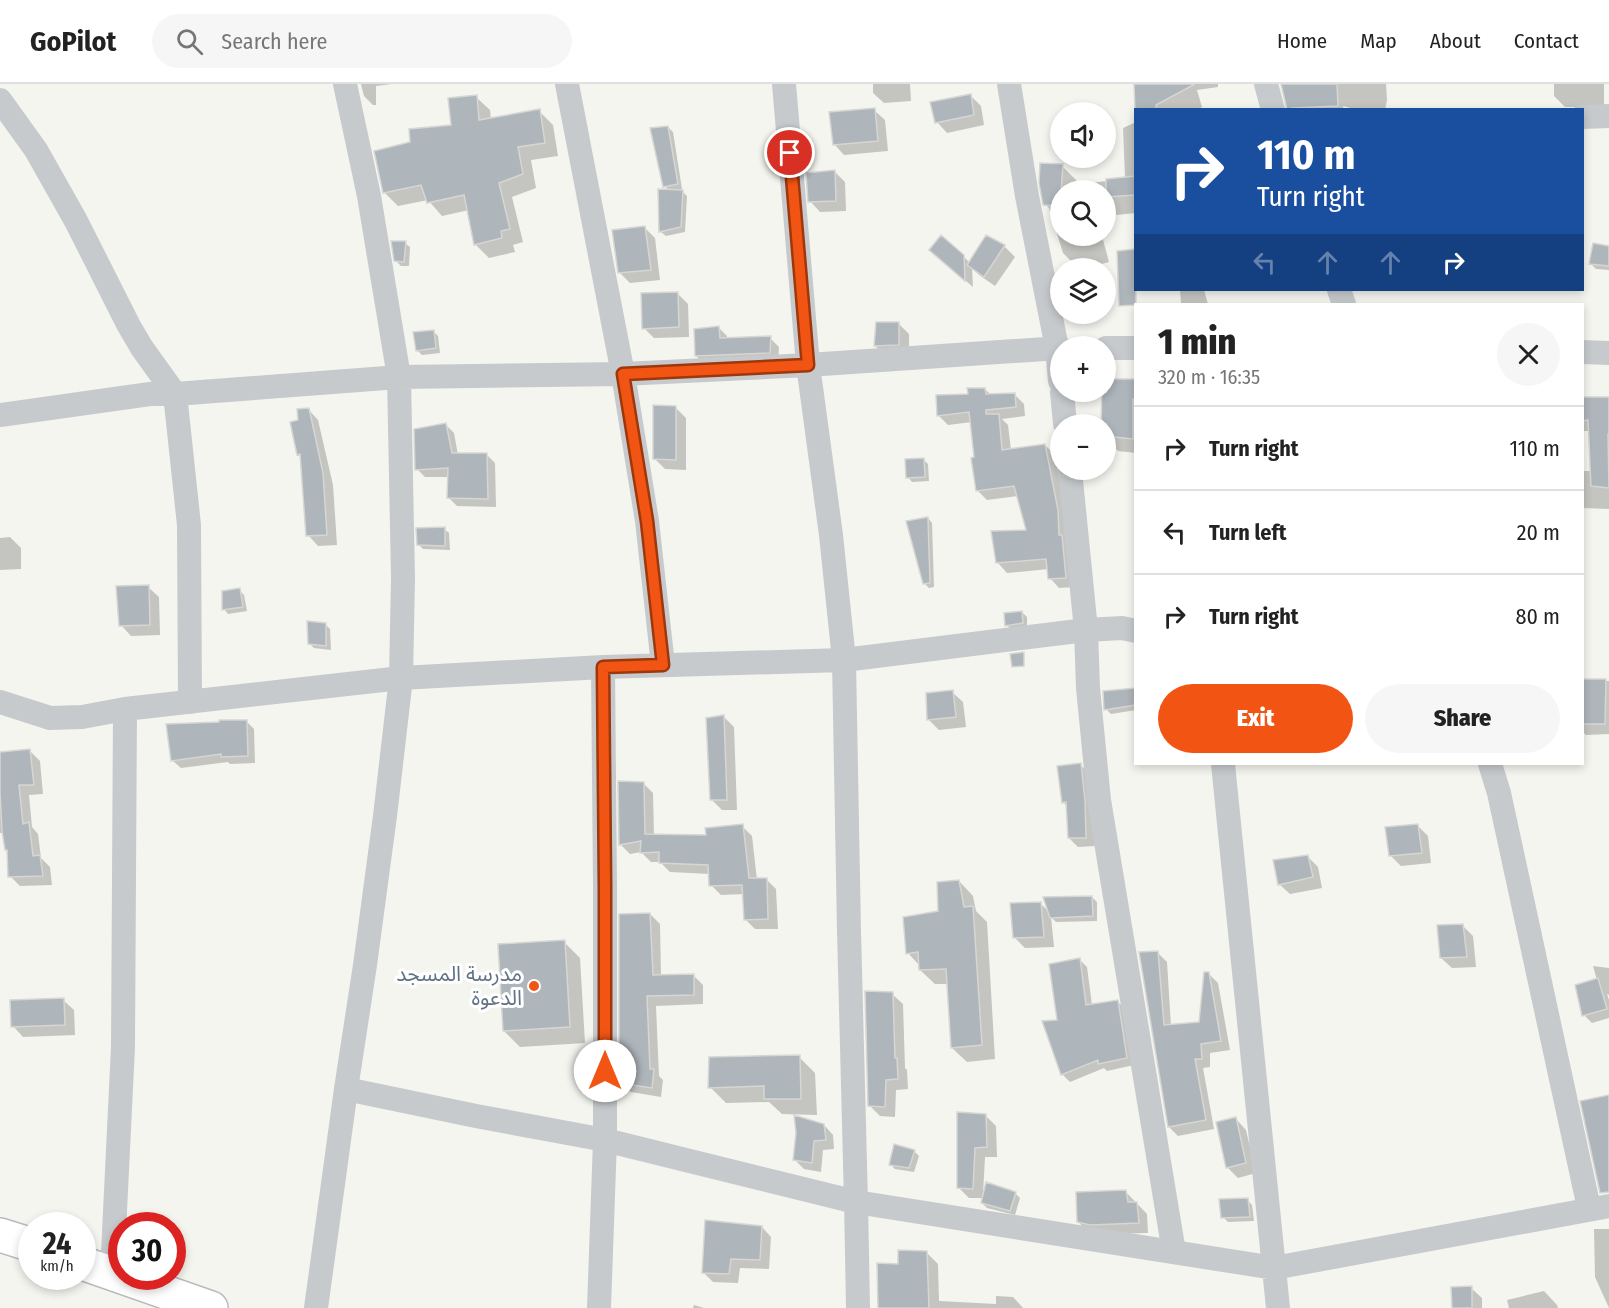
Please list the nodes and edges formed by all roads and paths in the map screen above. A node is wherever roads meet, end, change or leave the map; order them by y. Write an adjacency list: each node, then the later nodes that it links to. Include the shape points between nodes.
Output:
1 (345, 84): 18 (street, via 369,196)
2 (567, 84): 17 (street)
3 (784, 84): 16 (street)
4 (1009, 84): 10 (street, via 1027,196)
5 (1266, 84): 7 (street)
6 (0, 100): 19 (street, via 36,150 142,348)
7 (1272, 108)
8 (1609, 116): 9 (street)
9 (1584, 117)
10 (1056, 336)
11 (1116, 348): 12 (street)
12 (1134, 348)
13 (1050, 349): 16 (street)
14 (1584, 352): 15 (street)
15 (1609, 353)
16 (808, 365): 17 (street); 24 (street)
17 (623, 374): 18 (street); 25 (street, via 647,521)
18 (399, 377): 19 (street); 27 (street)
19 (175, 394): 20 (street); 29 (street, via 189,525)
20 (0, 415)
21 (1071, 480): 22 (street)
22 (1086, 630): 23 (street); 24 (street); 39 (street, via 1099,800)
23 (1134, 631)
24 (844, 660): 25 (street); 35 (street)
25 (663, 665): 26 (street)
26 (603, 667): 27 (street); 34 (street)
27 (401, 678): 29 (street); 33 (street)
28 (0, 702): 30 (street, via 50,718)
29 (190, 702): 30 (street)
30 (125, 709): 40 (street, via 123,1047)
31 (1224, 765): 41 (street)
32 (1490, 765): 36 (street)
33 (346, 1089): 34 (street); 43 (street)
34 (605, 1140): 35 (street); 44 (street)
35 (856, 1202): 39 (street); 45 (street)
36 (1599, 1207): 41 (street)
37 (0, 1234): 38 (highway)
38 (18, 1240)
39 (1174, 1252): 41 (street)
40 (97, 1268): 42 (highway)
41 (1274, 1268): 46 (street)
42 (211, 1308)
43 (316, 1308)
44 (599, 1308)
45 (858, 1308)
46 (1278, 1308)

